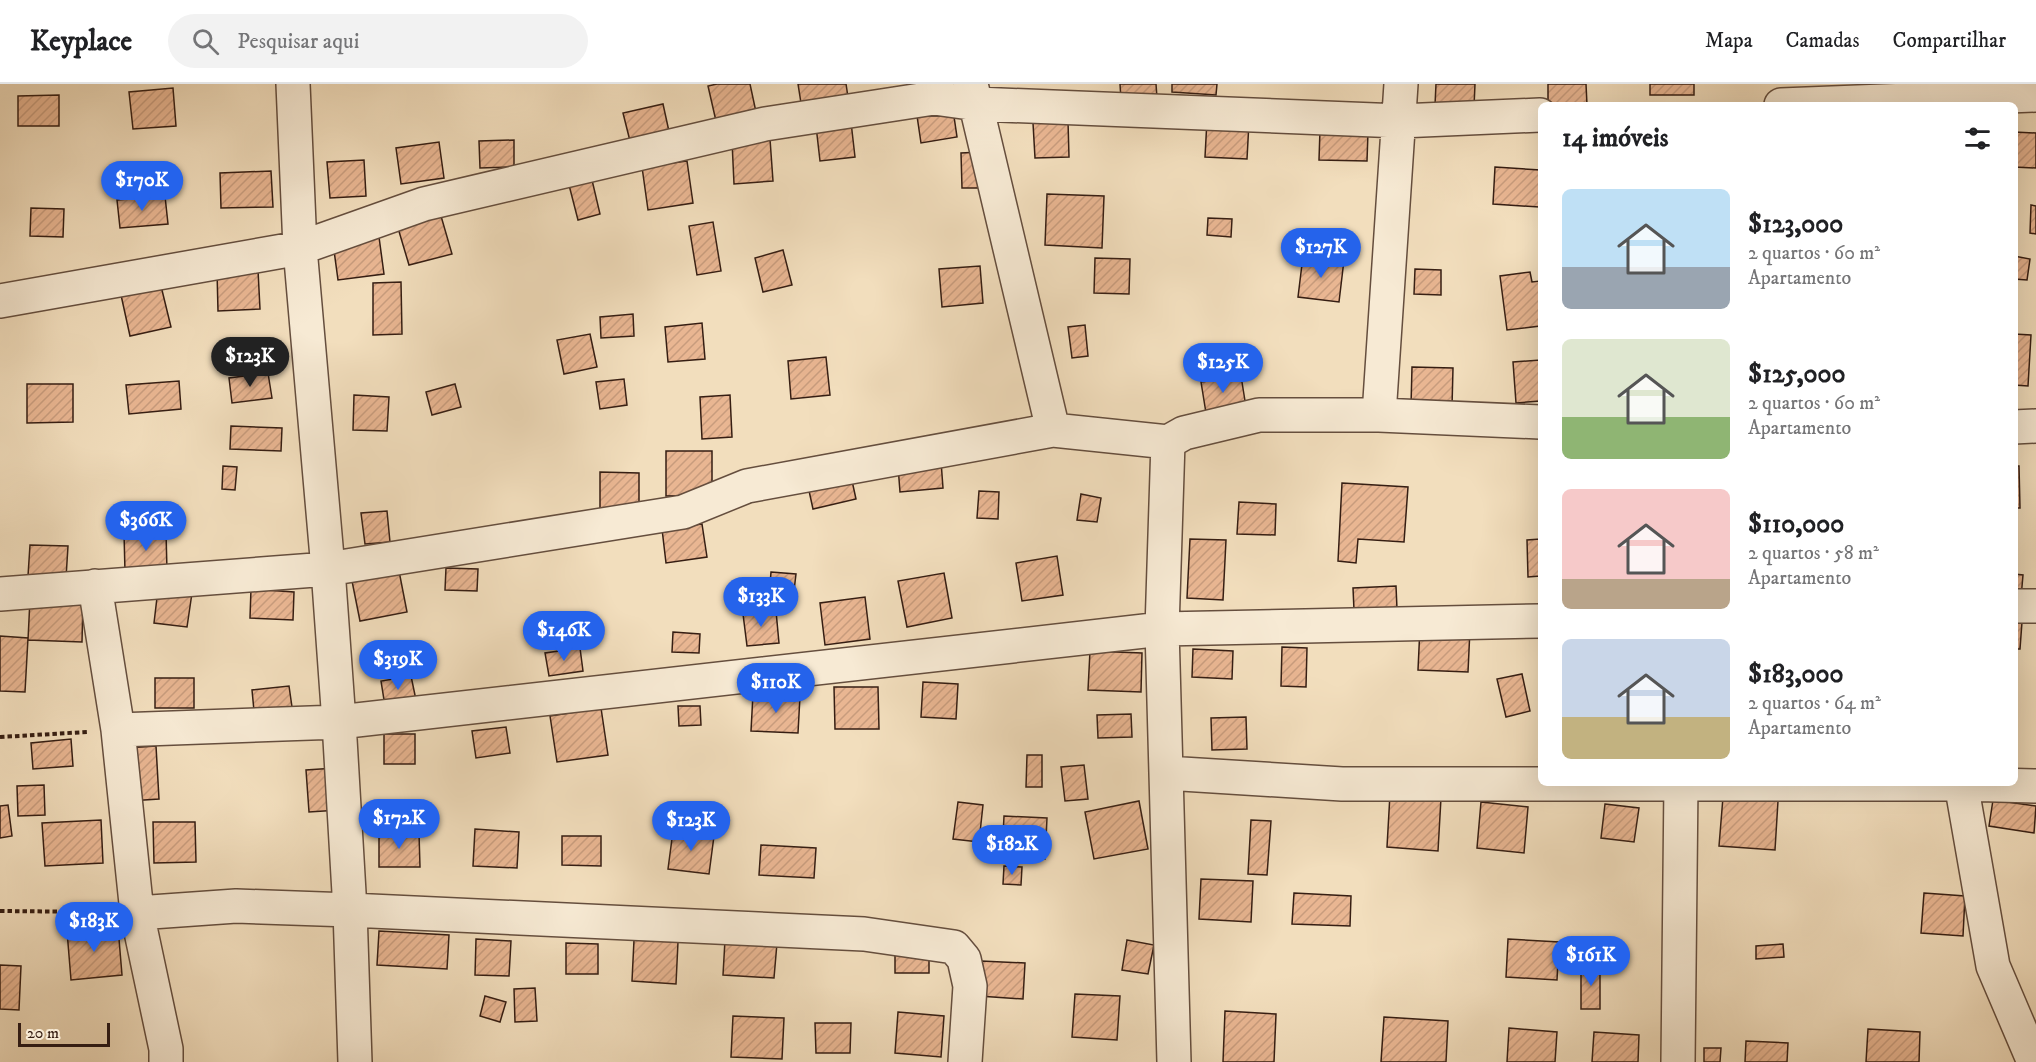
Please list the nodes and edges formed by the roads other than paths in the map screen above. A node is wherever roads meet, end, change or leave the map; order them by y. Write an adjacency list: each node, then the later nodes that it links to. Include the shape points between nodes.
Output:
1 (293, 84): 8 (street)
2 (1401, 84): 7 (street)
3 (974, 94): 7 (street); 8 (street, via 765,124 424,204); 14 (street)
4 (2036, 95): 5 (street)
5 (1858, 102)
6 (1538, 115): 7 (street)
7 (1400, 121): 10 (street)
8 (300, 249): 9 (street); 16 (street)
9 (0, 301)
10 (1379, 415): 11 (street); 15 (street, via 1259,415 1184,433)
11 (1538, 422)
12 (2036, 426): 13 (street)
13 (2018, 427)
14 (1053, 430): 15 (street); 16 (street, via 747,486 683,512)
15 (1167, 442): 22 (street)
16 (328, 569): 17 (street); 23 (street)
17 (95, 586): 18 (street); 24 (street)
18 (0, 594)
19 (2018, 606): 20 (street)
20 (2036, 606)
21 (1538, 621): 22 (street)
22 (1162, 628): 23 (street); 25 (street)
23 (339, 722): 24 (street); 31 (street)
24 (118, 730): 32 (street)
25 (1166, 773): 26 (street, via 1342,783); 36 (street)
26 (1538, 783)
27 (2018, 785): 30 (street)
28 (1681, 786): 37 (street)
29 (1962, 786): 38 (street, via 1993,966)
30 (2036, 786)
31 (350, 910): 32 (street, via 236,906); 34 (street); 35 (street, via 864,934 954,947 964,959 970,986)
32 (137, 913): 33 (street)
33 (166, 1062)
34 (355, 1062)
35 (965, 1062)
36 (1174, 1062)
37 (1678, 1062)
38 (2034, 1062)

